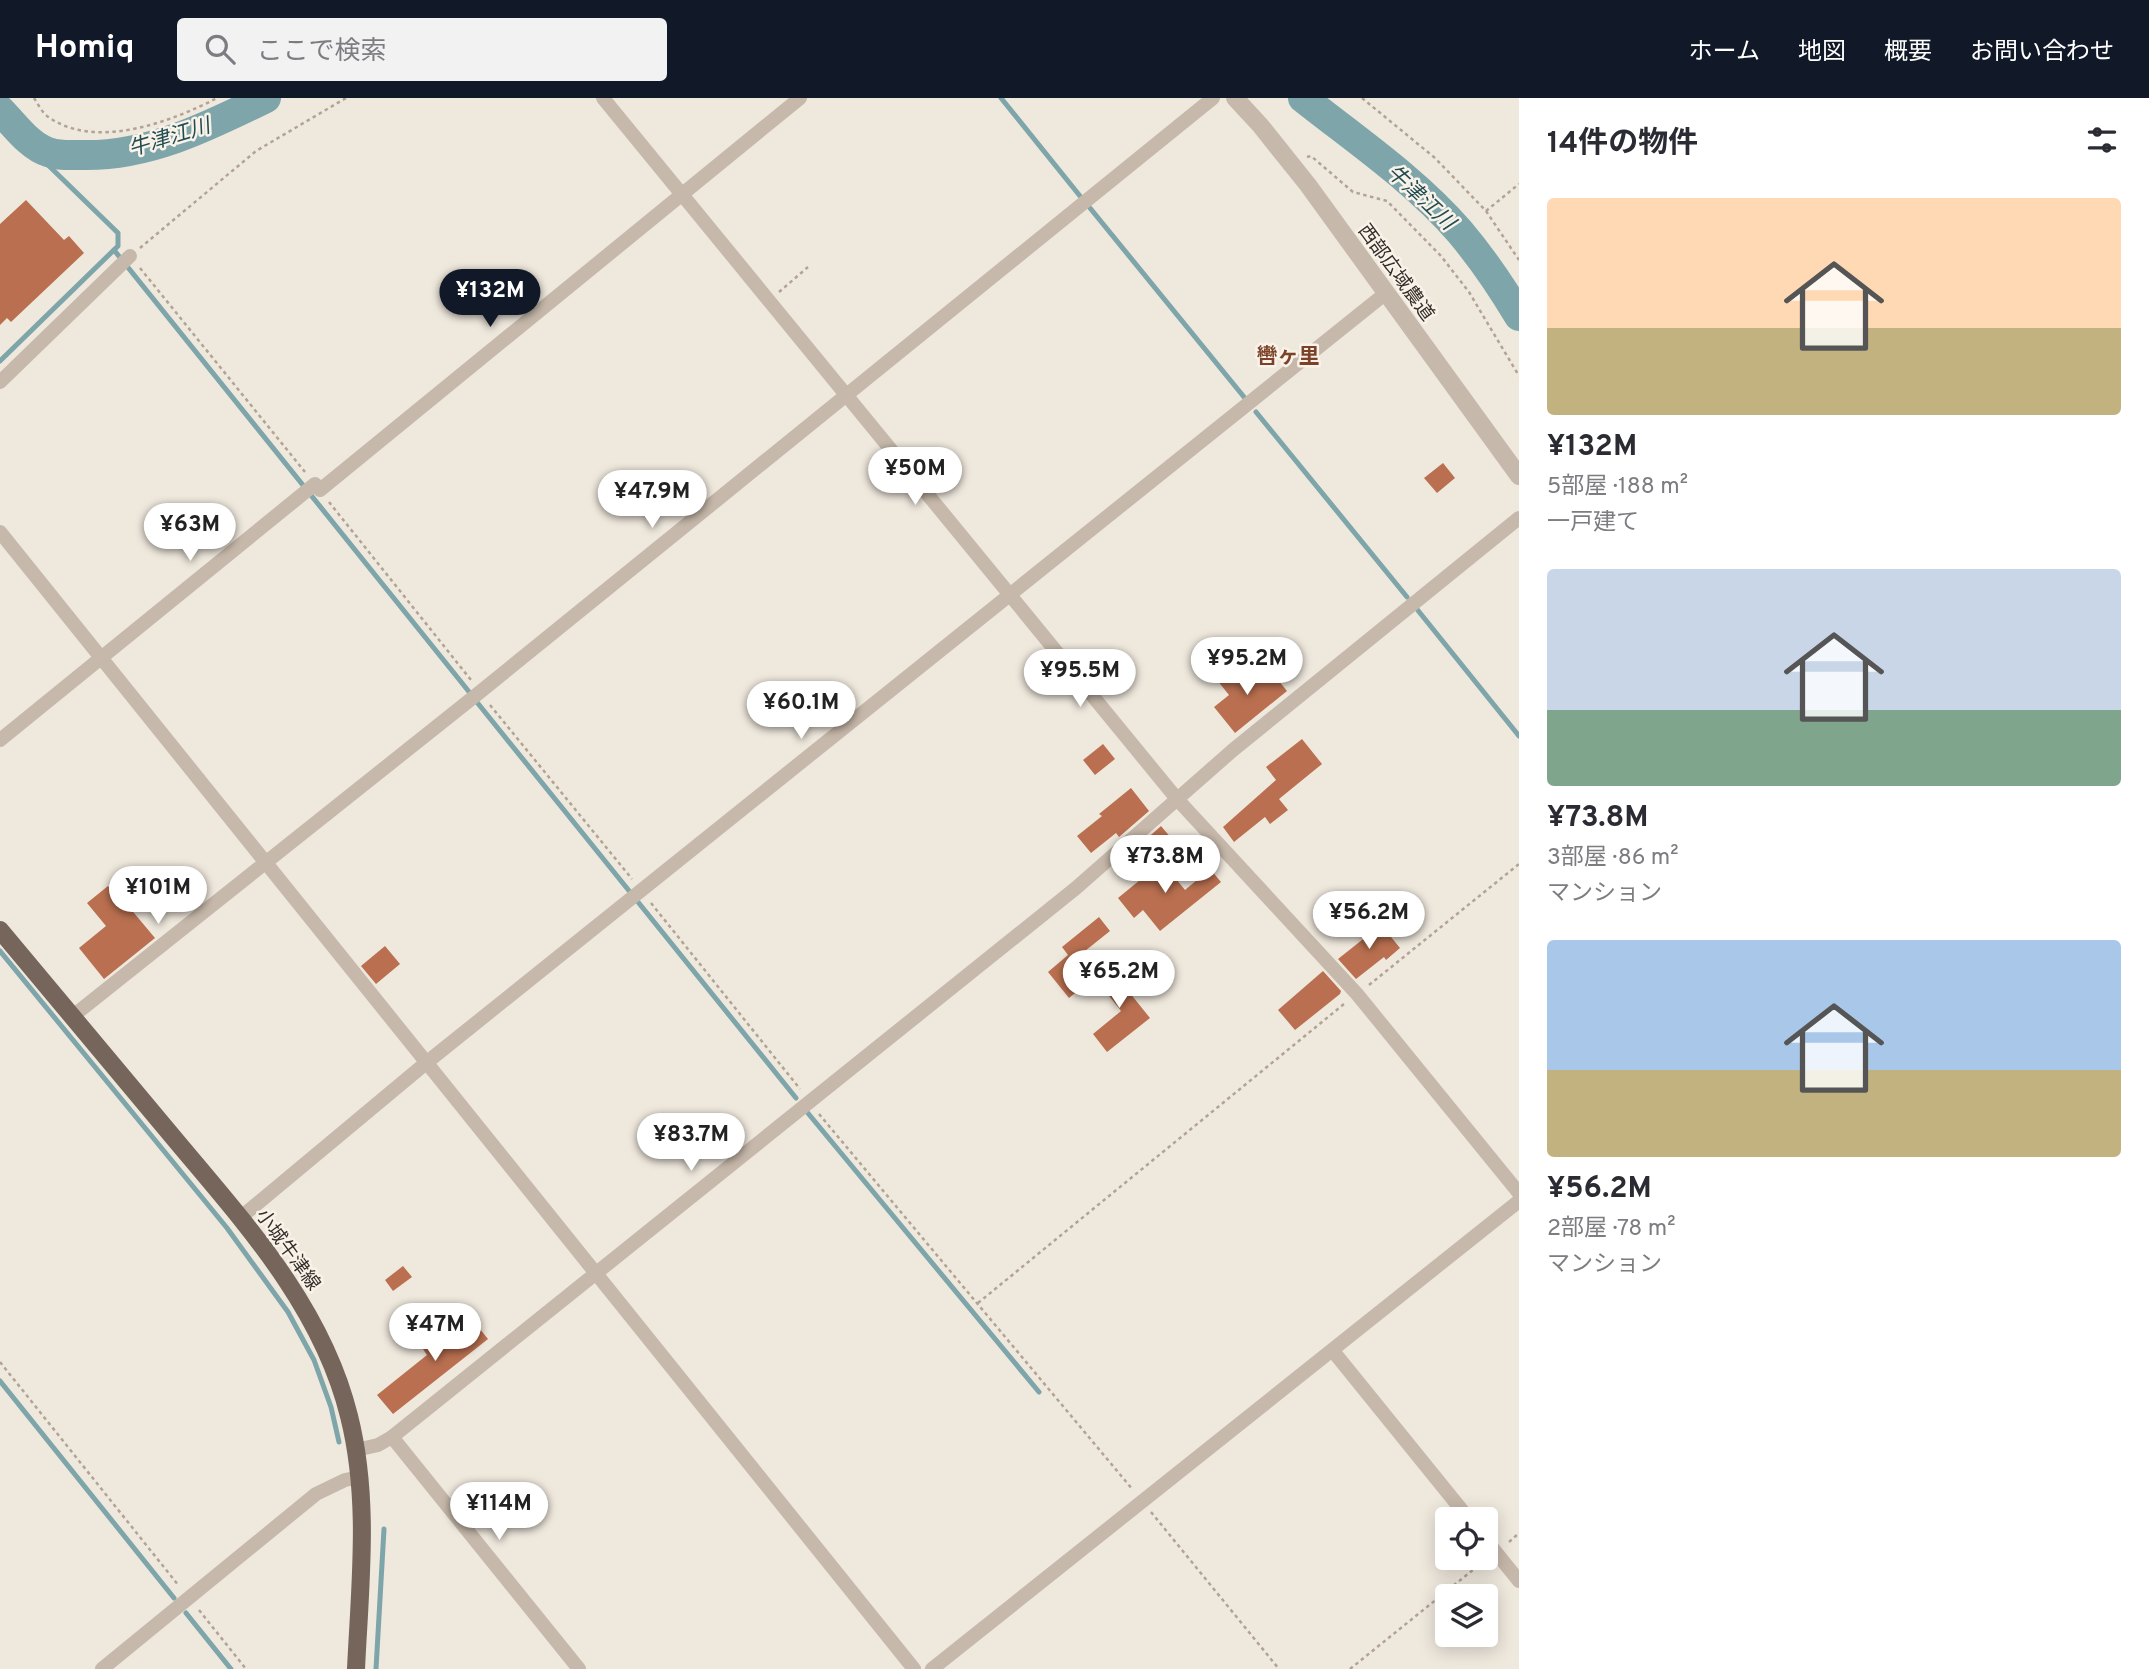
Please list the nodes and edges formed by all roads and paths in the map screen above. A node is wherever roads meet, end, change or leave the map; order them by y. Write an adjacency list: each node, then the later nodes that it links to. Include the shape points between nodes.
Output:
1 (34, 98): 2 (path, via 45,114 74,130 119,132 187,114)
2 (218, 98)
3 (346, 98): 13 (path, via 256,150)
4 (603, 98): 11 (street)
5 (800, 98): 11 (street)
6 (1213, 98): 20 (street)
7 (1235, 98): 9 (street, 西部広域農道)
8 (1362, 98): 12 (path, via 1435,158)
9 (1287, 159): 16 (street, 西部広域農道); 18 (path, via 1311,156 1353,192 1387,201 1469,292)
10 (1519, 184): 12 (path)
11 (682, 194): 17 (street); 22 (street)
12 (1486, 211): 14 (path)
13 (131, 256): 19 (street); 22 (path)
14 (1519, 260)
15 (808, 267): 17 (path)
16 (1387, 293): 21 (street, 西部広域農道); 25 (street)
17 (769, 300): 20 (street)
18 (1519, 376)
19 (0, 382)
20 (847, 396): 25 (street); 27 (street)
21 (1517, 471)
22 (317, 487): 26 (street); 27 (path)
23 (1519, 518): 29 (street)
24 (0, 532): 26 (street)
25 (1010, 597): 29 (street); 32 (street)
26 (101, 658): 28 (street); 30 (street)
27 (480, 692): 30 (street); 32 (path)
28 (0, 740)
29 (1177, 799): 34 (street); 37 (street, via 1076,888)
30 (264, 862): 35 (street); 36 (street)
31 (1519, 864): 34 (path)
32 (641, 890): 36 (street); 37 (path)
33 (0, 930): 35 (main road, 小城牛津線)
34 (1357, 994): 38 (street); 42 (path)
35 (73, 1016): 40 (main road, 小城牛津線)
36 (426, 1063): 40 (street); 41 (street)
37 (809, 1101): 41 (street); 42 (path)
38 (1519, 1193)
39 (1519, 1200): 43 (street)
40 (240, 1217): 46 (main road, 小城牛津線, via 281,1271 322,1341 340,1385)
41 (594, 1273): 45 (street); 60 (street)
42 (978, 1303): 48 (path)
43 (1333, 1351): 48 (street); 49 (street)
44 (0, 1362): 55 (path)
45 (392, 1437): 46 (street); 59 (street)
46 (356, 1450): 47 (main road, 小城牛津線)
47 (360, 1476): 55 (street, via 316,1494); 58 (main road, 小城牛津線, via 363,1529)
48 (1143, 1502): 61 (street); 62 (path)
49 (1459, 1507)
50 (1519, 1534): 51 (path)
51 (1498, 1550)
52 (1498, 1555): 54 (street)
53 (1474, 1570): 63 (path)
54 (1519, 1581)
55 (189, 1598): 56 (street); 57 (path)
56 (102, 1669)
57 (246, 1669)
58 (356, 1669)
59 (579, 1669)
60 (914, 1669)
61 (932, 1669)
62 (1279, 1669)
63 (1350, 1669)

